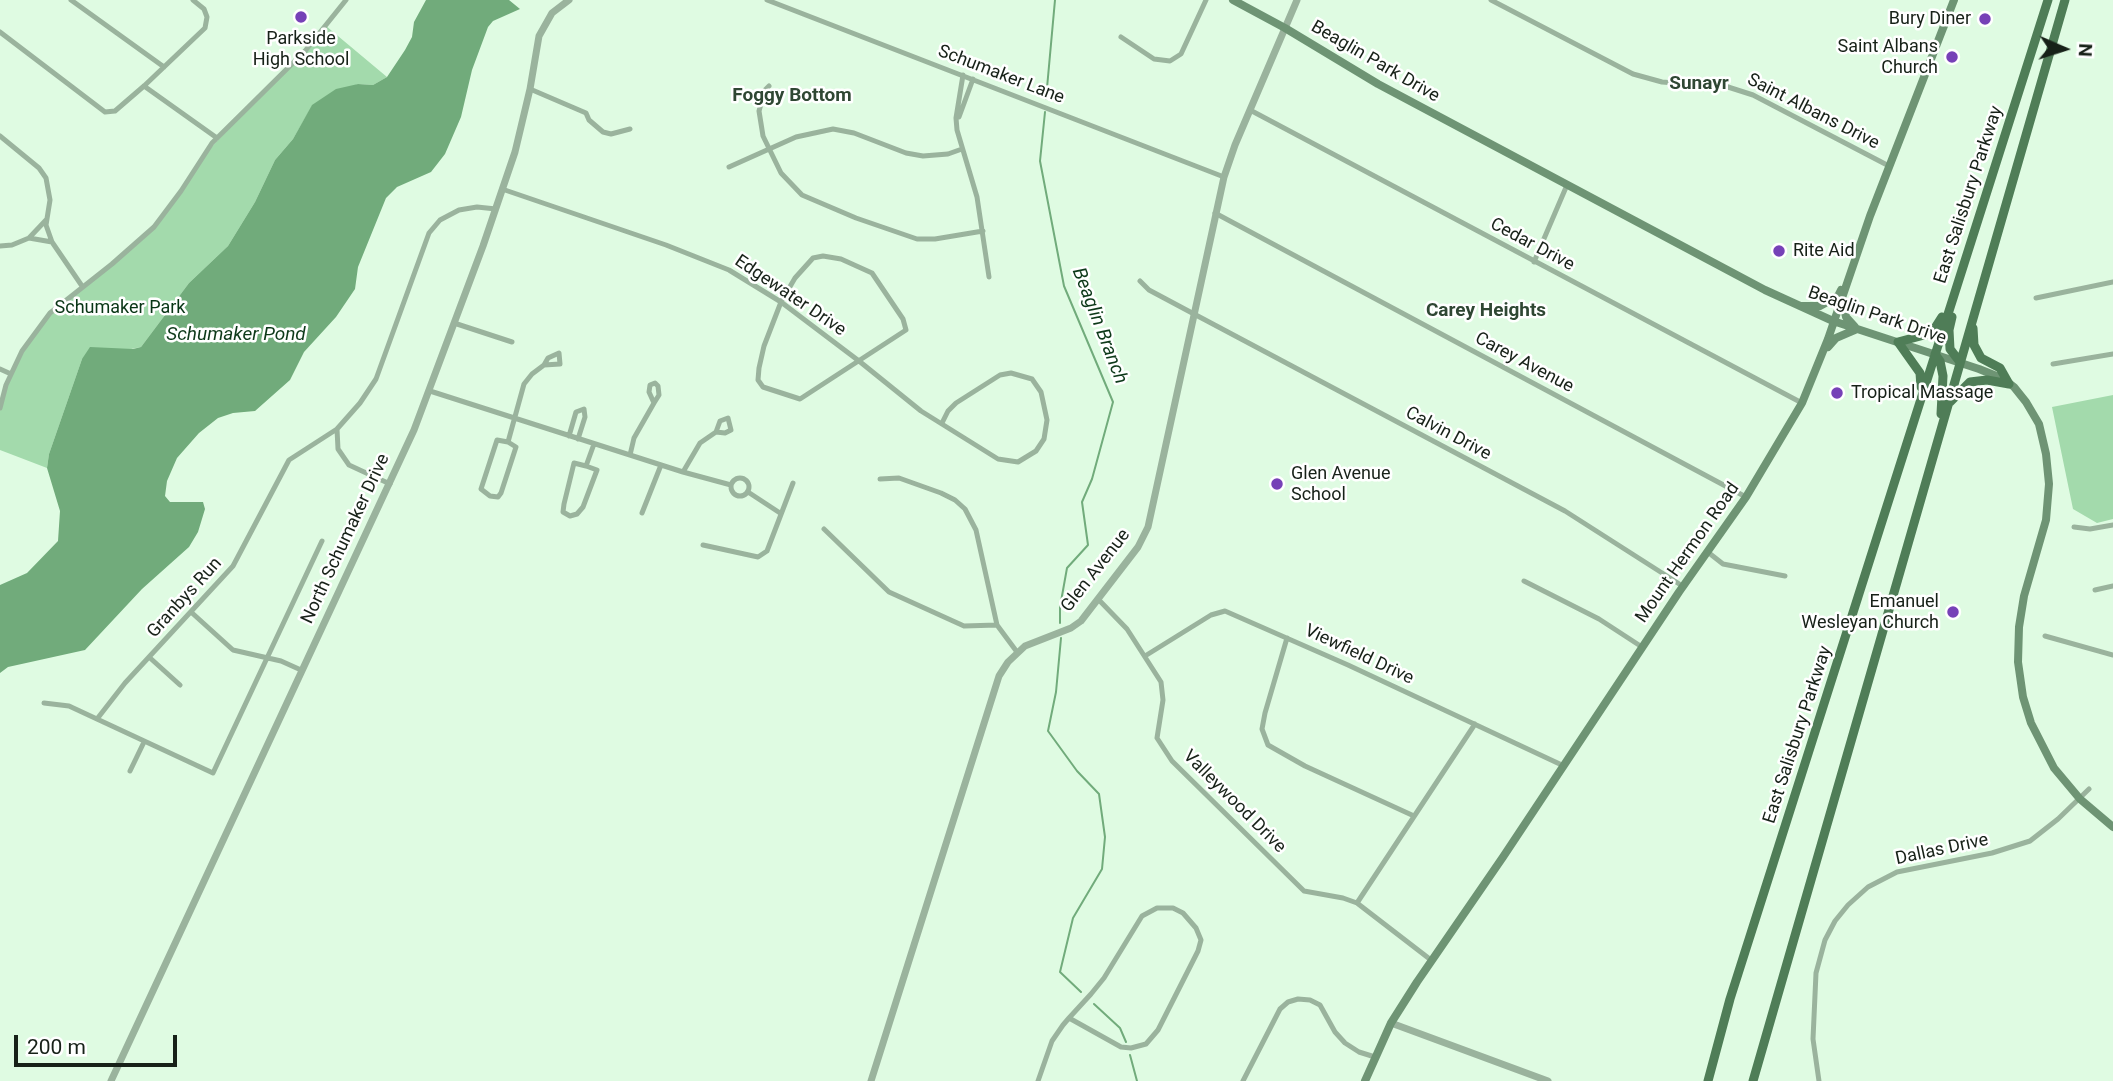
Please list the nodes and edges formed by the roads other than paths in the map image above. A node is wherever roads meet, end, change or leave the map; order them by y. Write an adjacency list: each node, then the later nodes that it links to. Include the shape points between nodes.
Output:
1 (71, 0): 16 (street)
2 (193, 0): 16 (street, via 208,17 205,28)
3 (346, 0): 26 (street, via 305,51)
4 (569, 0): 21 (street, North Schumaker Drive, via 552,13 539,36)
5 (767, 0): 17 (street, Schumaker Lane)
6 (1206, 0): 15 (street, via 1181,54 1170,61 1154,59)
7 (1233, 0): 13 (main road, Beaglin Park Drive)
8 (1297, 0): 13 (street, Glen Avenue)
9 (1491, 0): 29 (street, Saint Albans Drive, via 1633,74 1662,82 1728,87 1753,95)
10 (1954, 0): 29 (main road, Mount Hermon Road)
11 (2048, 0): 43 (main road, East Salisbury Parkway)
12 (2065, 0): 53 (main road, East Salisbury Parkway)
13 (1285, 28): 22 (street, Glen Avenue); 32 (main road, Beaglin Park Drive, via 1378,84)
14 (0, 32): 19 (street, via 105,112 119,108)
15 (1121, 37)
16 (164, 67): 19 (street)
17 (963, 75): 18 (street, Schumaker Lane); 23 (street)
18 (973, 79): 23 (street); 31 (street, Schumaker Lane)
19 (144, 86): 26 (street)
20 (769, 86): 27 (street, via 759,122)
21 (530, 89): 24 (street, via 586,113 603,132); 33 (street, North Schumaker Drive)
22 (1250, 110): 31 (street, Glen Avenue); 41 (street, Cedar Drive)
23 (957, 124): 28 (street)
24 (630, 129)
25 (0, 136): 36 (street, via 46,178 50,200)
26 (217, 138): 47 (street, via 154,227)
27 (769, 149): 28 (street, via 833,129 923,156); 30 (street); 37 (street, via 781,173 802,195 856,218 917,239)
28 (962, 149): 37 (street)
29 (1889, 166): 42 (main road, Mount Hermon Road)
30 (729, 167)
31 (1224, 177): 35 (street, Glen Avenue)
32 (1567, 185): 41 (street); 51 (main road, Beaglin Park Drive)
33 (502, 189): 34 (street, North Schumaker Drive); 50 (street, Edgewater Drive, via 703,259)
34 (496, 209): 55 (street, North Schumaker Drive); 76 (street, Granbys Run, via 458,210 429,233 376,379)
35 (1215, 213): 52 (street, Glen Avenue); 93 (street, Carey Avenue)
36 (46, 220): 38 (street); 39 (street)
37 (983, 231): 44 (street)
38 (29, 238): 39 (street); 40 (street)
39 (52, 242): 47 (street)
40 (0, 246)
41 (1534, 262): 71 (street, Cedar Drive)
42 (1853, 265): 48 (main road, Mount Hermon Road); 51 (main road, via 1838,296 1820,306)
43 (1963, 267): 58 (main road, via 1955,275 1935,328 1919,338); 59 (main road, East Salisbury Parkway); 63 (main road, via 1949,343)
44 (989, 277)
45 (1140, 281): 52 (street, Calvin Drive)
46 (2113, 282): 49 (street)
47 (82, 286): 67 (street, via 50,313)
48 (1842, 294): 54 (main road, Mount Hermon Road); 56 (main road, via 1846,317)
49 (2036, 298)
50 (781, 302): 62 (street, Edgewater Drive); 62 (street, via 761,359 758,380 763,387 800,399); 62 (street, via 813,258 841,259 872,273 906,330)
51 (1797, 306): 54 (main road, Beaglin Park Drive)
52 (1194, 314): 105 (street, Calvin Drive, via 1565,511); 107 (street, Glen Avenue, via 1150,519 1138,547)
53 (1973, 317): 63 (main road, East Salisbury Parkway); 68 (main road, via 1977,352 2000,368)
54 (1833, 321): 56 (main road, Beaglin Park Drive); 61 (main road, Mount Hermon Road)
55 (454, 323): 57 (street); 69 (street, North Schumaker Drive)
56 (1857, 329): 58 (main road, Beaglin Park Drive); 61 (main road, via 1836,338)
57 (512, 342)
58 (1898, 342): 59 (main road, Beaglin Park Drive); 77 (main road, via 1921,379)
59 (1935, 354): 63 (main road, Beaglin Park Drive); 77 (main road, East Salisbury Parkway); 79 (main road, via 1943,376)
60 (2113, 354): 64 (street)
61 (1820, 360): 71 (main road, Mount Hermon Road)
62 (859, 361): 75 (street, Edgewater Drive)
63 (1961, 362): 68 (main road, Beaglin Park Drive); 72 (main road, East Salisbury Parkway)
64 (2053, 364)
65 (544, 365): 74 (street, via 524,384)
66 (0, 369): 67 (street)
67 (11, 374): 73 (street)
68 (2009, 384): 72 (main road, via 1970,382); 127 (main road, Beaglin Park Drive, via 2039,424 2049,484 2044,531 2020,616 2020,684 2042,748)
69 (430, 391): 74 (street); 90 (street, North Schumaker Drive)
70 (654, 403): 84 (street)
71 (1802, 403): 93 (main road, Mount Hermon Road)
72 (1947, 407): 79 (main road, East Salisbury Parkway)
73 (0, 408)
74 (515, 419): 80 (street); 82 (street)
75 (942, 423): 75 (street, Edgewater Drive, via 956,403 1000,375 1017,374 1032,379 1041,392 1047,421 1045,439 1036,451 1013,462 998,459)
76 (337, 429): 90 (street, via 338,449 349,465); 108 (street, Granbys Run, via 289,460 244,550)
77 (1910, 429): 135 (main road, East Salisbury Parkway)
78 (716, 432): 87 (street, via 700,443)
79 (1939, 433): 142 (main road, East Salisbury Parkway)
80 (569, 436): 81 (street); 81 (street, via 576,412 584,409)
81 (578, 439): 83 (street)
82 (508, 442): 82 (street, via 497,440 481,489 490,496 501,494 516,447)
83 (594, 444): 84 (street); 86 (street)
84 (630, 455): 85 (street)
85 (661, 465): 87 (street); 94 (street)
86 (586, 467): 86 (street, via 597,470 583,507 570,516 563,512 574,463)
87 (683, 472): 91 (street)
88 (880, 479): 109 (street, via 895,477 948,496 965,509 976,530)
89 (793, 483): 95 (street)
90 (390, 484): 118 (street, North Schumaker Drive)
91 (731, 485): 92 (street, via 736,495); 92 (street, via 744,478 750,485)
92 (748, 492): 95 (street)
93 (1746, 497): 101 (main road, Mount Hermon Road)
94 (642, 513)
95 (780, 513): 100 (street, via 767,551 758,557)
96 (2113, 525): 97 (street)
97 (2074, 527)
98 (824, 529): 109 (street, via 889,592 964,626)
99 (322, 541): 117 (street)
100 (703, 545)
101 (1709, 553): 102 (street, via 1723,564); 105 (main road, Mount Hermon Road)
102 (1785, 576)
103 (1524, 581): 112 (street)
104 (2113, 586): 106 (street)
105 (1684, 587): 112 (main road, Mount Hermon Road)
106 (2095, 590)
107 (1098, 600): 113 (street, Glen Avenue, via 1074,626); 115 (street, Valleywood Drive)
108 (191, 612): 116 (street, Granbys Run); 117 (street, via 233,650)
109 (997, 625): 113 (street)
110 (2046, 635): 114 (street)
111 (1287, 638): 115 (street, Viewfield Drive, via 1219,611); 122 (street, Viewfield Drive); 128 (street, via 1262,729 1268,745)
112 (1642, 647): 124 (main road, Mount Hermon Road)
113 (1017, 652): 137 (street, Glen Avenue, via 1003,668 996,686)
114 (2113, 655)
115 (1145, 656): 130 (street, Valleywood Drive, via 1161,682 1157,738 1172,761 1304,891)
116 (149, 657): 119 (street); 121 (street, Granbys Run)
117 (267, 659): 118 (street); 123 (street, via 213,773)
118 (301, 670): 136 (street, North Schumaker Drive)
119 (180, 685)
120 (44, 703): 121 (street, via 69,706)
121 (97, 719): 123 (street)
122 (1475, 724): 124 (street, Viewfield Drive); 128 (street)
123 (144, 742): 125 (street)
124 (1564, 766): 131 (main road, Mount Hermon Road)
125 (130, 771)
126 (2089, 789): 127 (street, Dallas Drive)
127 (2080, 799): 129 (main road, Beaglin Park Drive); 143 (street, Dallas Drive, via 2030,841 1897,872 1847,905 1825,940 1816,973 1813,1039)
128 (1414, 816): 130 (street)
129 (2113, 827)
130 (1357, 903): 131 (street, Valleywood Drive)
131 (1431, 960): 133 (main road, Mount Hermon Road)
132 (1069, 1018): 132 (street, via 1104,978 1146,912 1173,908 1196,928 1201,940 1198,951 1158,1030 1146,1044 1121,1047); 138 (street, via 1052,1041)
133 (1391, 1023): 134 (main road, Mount Hermon Road); 141 (street)
134 (1375, 1057): 139 (street, via 1345,1043 1320,1005 1298,999 1280,1009); 140 (main road, Mount Hermon Road)
135 (1708, 1078)
136 (111, 1081)
137 (871, 1081)
138 (1038, 1081)
139 (1243, 1081)
140 (1365, 1081)
141 (1548, 1081)
142 (1753, 1081)
143 (1819, 1081)

